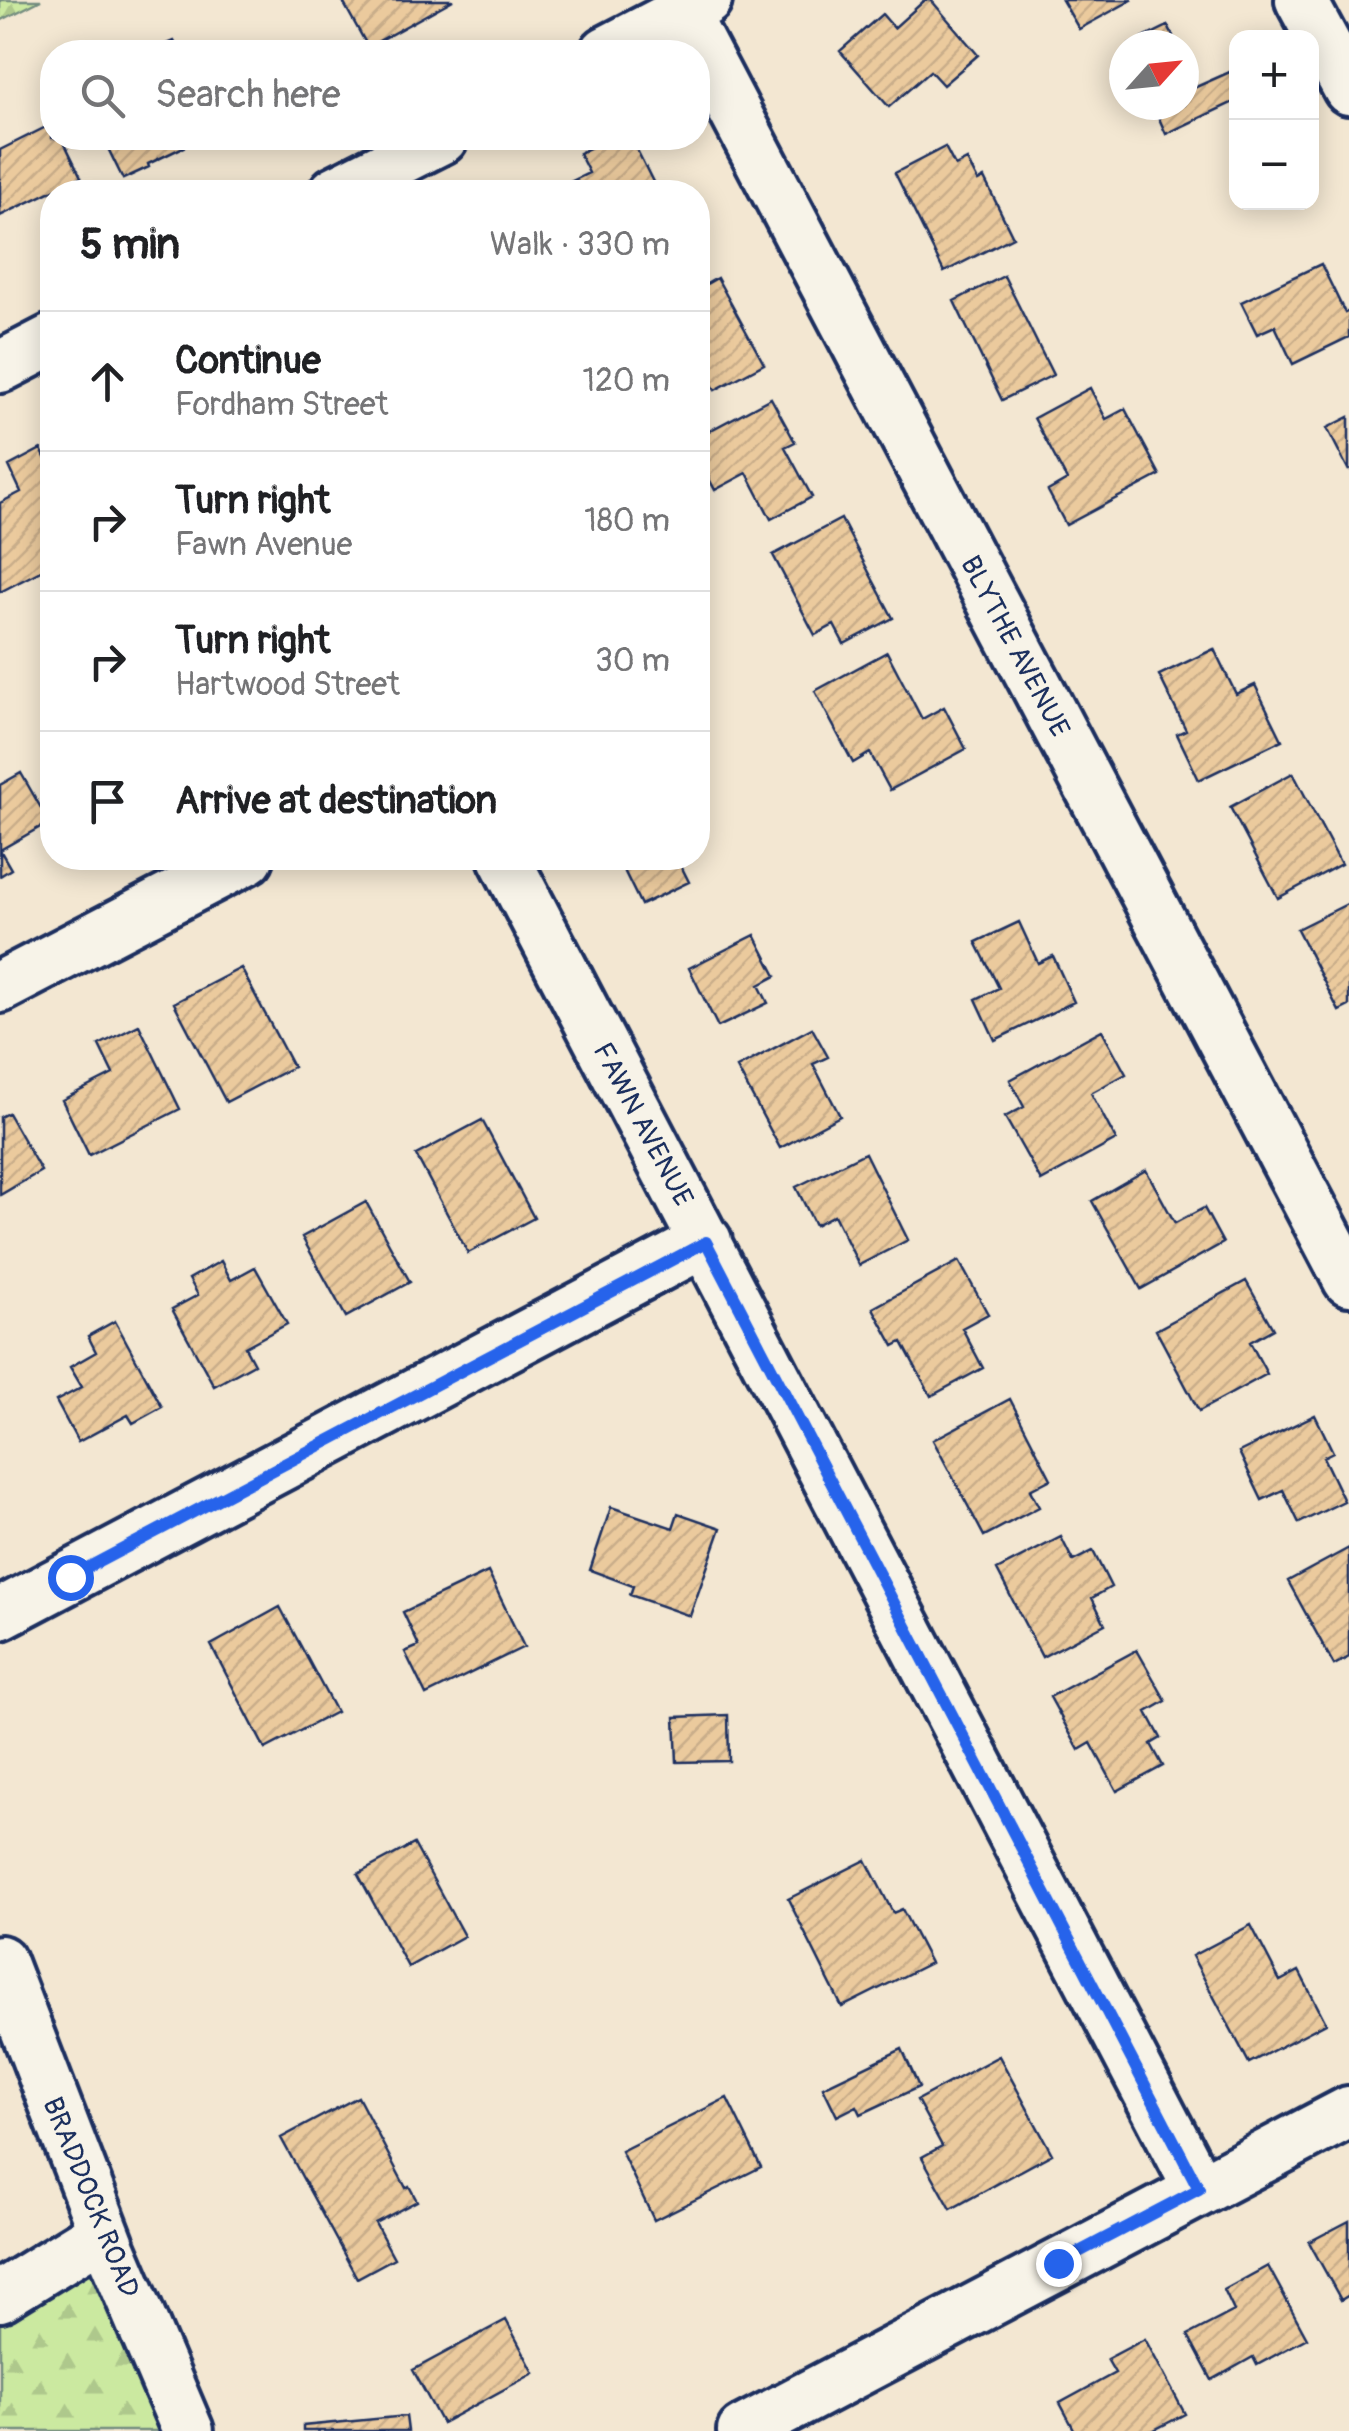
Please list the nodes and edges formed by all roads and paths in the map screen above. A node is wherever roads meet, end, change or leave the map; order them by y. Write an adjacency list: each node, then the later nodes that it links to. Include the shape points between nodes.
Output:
1 (1301, 0): 4 (street)
2 (694, 6): 3 (street); 13 (street, BLYTHE AVENUE)
3 (629, 40)
4 (1349, 89)
5 (418, 150): 6 (street)
6 (359, 180)
7 (40, 346): 8 (street)
8 (0, 367)
9 (225, 870): 11 (street)
10 (510, 870): 12 (street, FAWN AVENUE)
11 (0, 987)
12 (706, 1242): 14 (street); 17 (street, FAWN AVENUE)
13 (1349, 1280)
14 (0, 1614)
15 (0, 1961): 18 (street, BRADDOCK ROAD)
16 (1349, 2112): 17 (street)
17 (1199, 2189): 21 (street)
18 (104, 2232): 19 (street); 20 (street, BRADDOCK ROAD)
19 (0, 2296)
20 (188, 2431)
21 (742, 2431)

